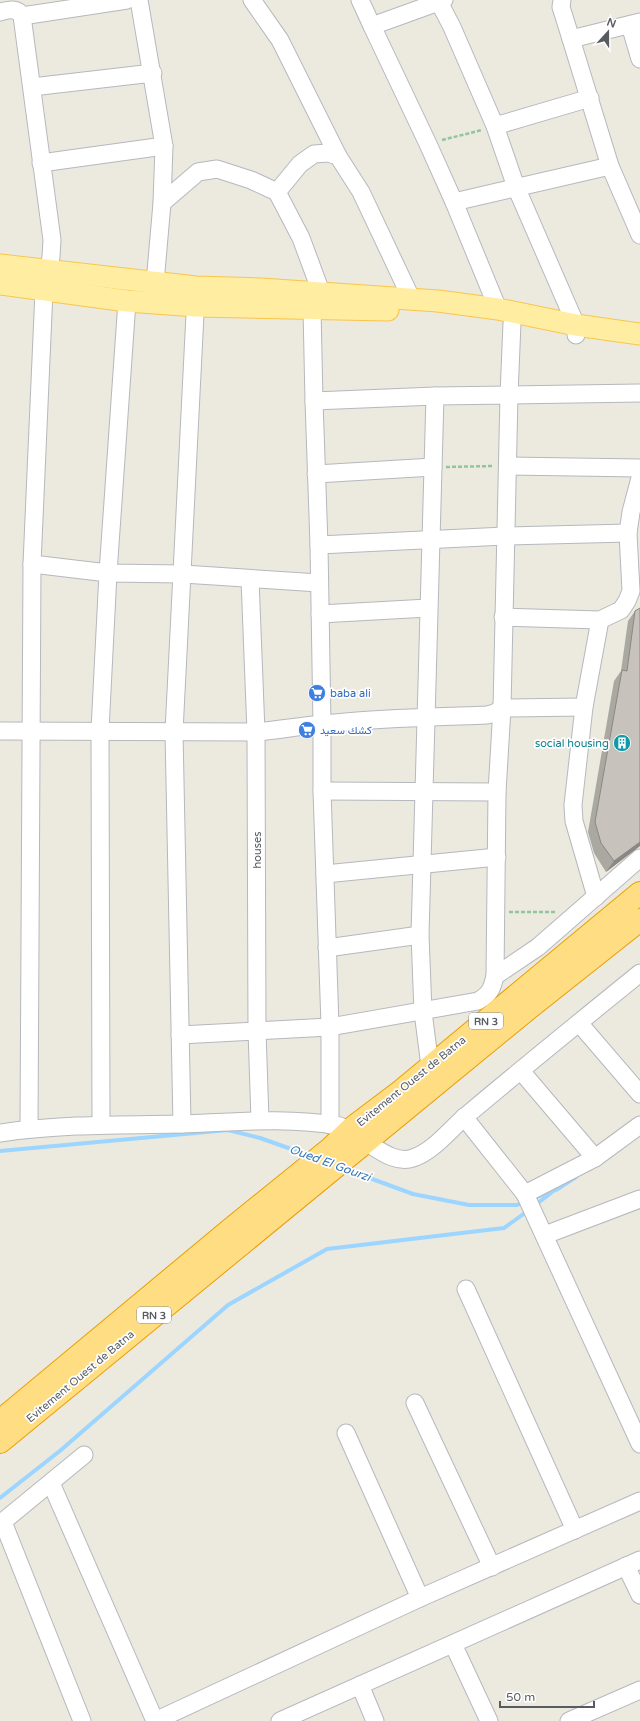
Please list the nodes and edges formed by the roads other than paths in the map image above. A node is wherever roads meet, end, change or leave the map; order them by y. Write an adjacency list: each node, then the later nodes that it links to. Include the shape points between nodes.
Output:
1 (128, 0): 8 (street)
2 (139, 0): 13 (street)
3 (252, 0): 18 (street, via 280,40)
4 (360, 0): 10 (street)
5 (562, 0): 11 (street)
6 (440, 1): 10 (street); 16 (street)
7 (0, 12): 8 (street, via 15,10)
8 (22, 16): 14 (street)
9 (635, 23): 11 (street); 12 (street)
10 (372, 26): 23 (street)
11 (571, 39): 15 (street)
12 (640, 59)
13 (153, 73): 14 (street); 17 (street)
14 (32, 87): 19 (street)
15 (590, 98): 16 (street); 20 (street)
16 (495, 126): 21 (street)
17 (164, 146): 19 (street); 24 (street)
18 (338, 156): 22 (street, via 328,153 314,154 300,164); 32 (street, via 361,192)
19 (41, 163): 27 (street, via 52,240)
20 (610, 166): 21 (street); 25 (street)
21 (516, 187): 23 (street); 36 (street)
22 (277, 192): 24 (street, via 217,169 198,172); 33 (street, via 301,238)
23 (454, 202): 35 (street)
24 (162, 203): 28 (street)
25 (640, 235)
26 (0, 265): 27 (main road)
27 (49, 270): 28 (main road); 30 (street)
28 (154, 283): 31 (main road)
29 (0, 284): 30 (main road)
30 (44, 291): 34 (main road); 52 (street)
31 (196, 296): 33 (main road); 34 (main road); 54 (street)
32 (412, 298): 33 (main road); 35 (main road)
33 (316, 300): 35 (main road, via 418,312); 42 (street)
34 (127, 301): 53 (street)
35 (505, 316): 36 (main road); 40 (street)
36 (576, 330): 37 (main road); 38 (main road)
37 (640, 334)
38 (640, 346)
39 (640, 393): 40 (street)
40 (509, 395): 41 (street); 43 (street)
41 (435, 396): 42 (street); 44 (street)
42 (314, 401): 46 (street)
43 (508, 466): 45 (street); 49 (street)
44 (433, 467): 46 (street); 50 (street)
45 (640, 468)
46 (316, 474): 51 (street)
47 (640, 478): 48 (street)
48 (628, 533): 49 (street); 60 (street, via 631,590 621,610)
49 (505, 536): 50 (street); 59 (street)
50 (431, 540): 51 (street); 57 (street)
51 (319, 545): 56 (street)
52 (32, 564): 53 (street); 65 (street)
53 (108, 573): 54 (street); 66 (street)
54 (183, 574): 55 (street); 68 (street)
55 (250, 579): 56 (street); 69 (street, houses)
56 (319, 583): 58 (street)
57 (428, 608): 58 (street); 63 (street)
58 (320, 614): 64 (street)
59 (503, 617): 60 (street); 62 (street)
60 (600, 620): 61 (street)
61 (584, 707): 62 (street); 78 (street, via 573,805 574,821)
62 (502, 708): 63 (street, via 487,715); 72 (street)
63 (427, 717): 64 (street); 71 (street)
64 (322, 724): 69 (street); 70 (street)
65 (32, 730): 66 (street); 67 (street); 99 (street)
66 (100, 730): 68 (street); 95 (street)
67 (0, 731)
68 (174, 732): 69 (street); 89 (street)
69 (256, 732): 88 (street, houses)
70 (322, 790): 71 (street); 76 (street)
71 (424, 791): 72 (street); 75 (street)
72 (497, 792): 73 (street)
73 (497, 857): 75 (street); 83 (street)
74 (640, 858): 78 (street)
75 (422, 865): 76 (street); 80 (street)
76 (325, 874): 81 (street)
77 (640, 893): 84 (highway, Evitement Ouest de Batna / RN 3)
78 (596, 897): 83 (street, via 538,947)
79 (640, 920): 101 (highway, Evitement Ouest de Batna / RN 3, via 529,1008)
80 (420, 935): 81 (street); 85 (street)
81 (327, 948): 87 (street)
82 (640, 973): 86 (street)
83 (494, 976): 84 (street, via 492,989)
84 (497, 1000): 85 (street, via 478,1001); 90 (highway, Evitement Ouest de Batna / RN 3)
85 (423, 1012): 87 (street); 90 (street)
86 (579, 1023): 91 (street); 92 (street)
87 (330, 1027): 88 (street); 97 (street)
88 (258, 1031): 89 (street); 94 (street, houses)
89 (180, 1036): 96 (street)
90 (430, 1066): 101 (highway, Evitement Ouest de Batna / RN 3, via 401,1091)
91 (521, 1070): 93 (street); 102 (street)
92 (640, 1094)
93 (464, 1117): 101 (street, via 427,1151 412,1159 393,1158); 104 (street)
94 (260, 1120): 96 (street); 97 (street)
95 (101, 1124): 96 (street); 99 (street)
96 (182, 1124)
97 (330, 1124): 101 (street)
98 (640, 1125): 102 (street)
99 (29, 1129): 100 (street)
100 (0, 1133)
101 (350, 1143): 103 (highway, RN 3)
102 (595, 1158): 104 (street)
103 (301, 1183): 109 (highway, Evitement Ouest de Batna / RN 3); 111 (highway, Evitement Ouest de Batna / RN 3)
104 (527, 1197): 106 (street)
105 (638, 1203): 106 (street)
106 (541, 1228): 112 (street)
107 (466, 1289): 117 (street)
108 (415, 1403): 119 (street)
109 (0, 1421)
110 (346, 1433): 121 (street)
111 (0, 1442)
112 (640, 1444)
113 (84, 1455): 114 (street)
114 (51, 1483): 116 (street); 127 (street)
115 (640, 1501): 117 (street)
116 (1, 1523): 126 (street)
117 (575, 1530): 119 (street)
118 (633, 1563): 120 (street); 122 (street)
119 (492, 1567): 121 (street)
120 (640, 1596)
121 (420, 1598): 127 (street)
122 (453, 1644): 123 (street); 130 (street)
123 (360, 1685): 128 (street); 129 (street)
124 (640, 1690): 125 (street)
125 (592, 1716): 131 (street)
126 (82, 1721)
127 (155, 1721)
128 (280, 1721)
129 (375, 1721)
130 (489, 1721)
131 (569, 1721)

